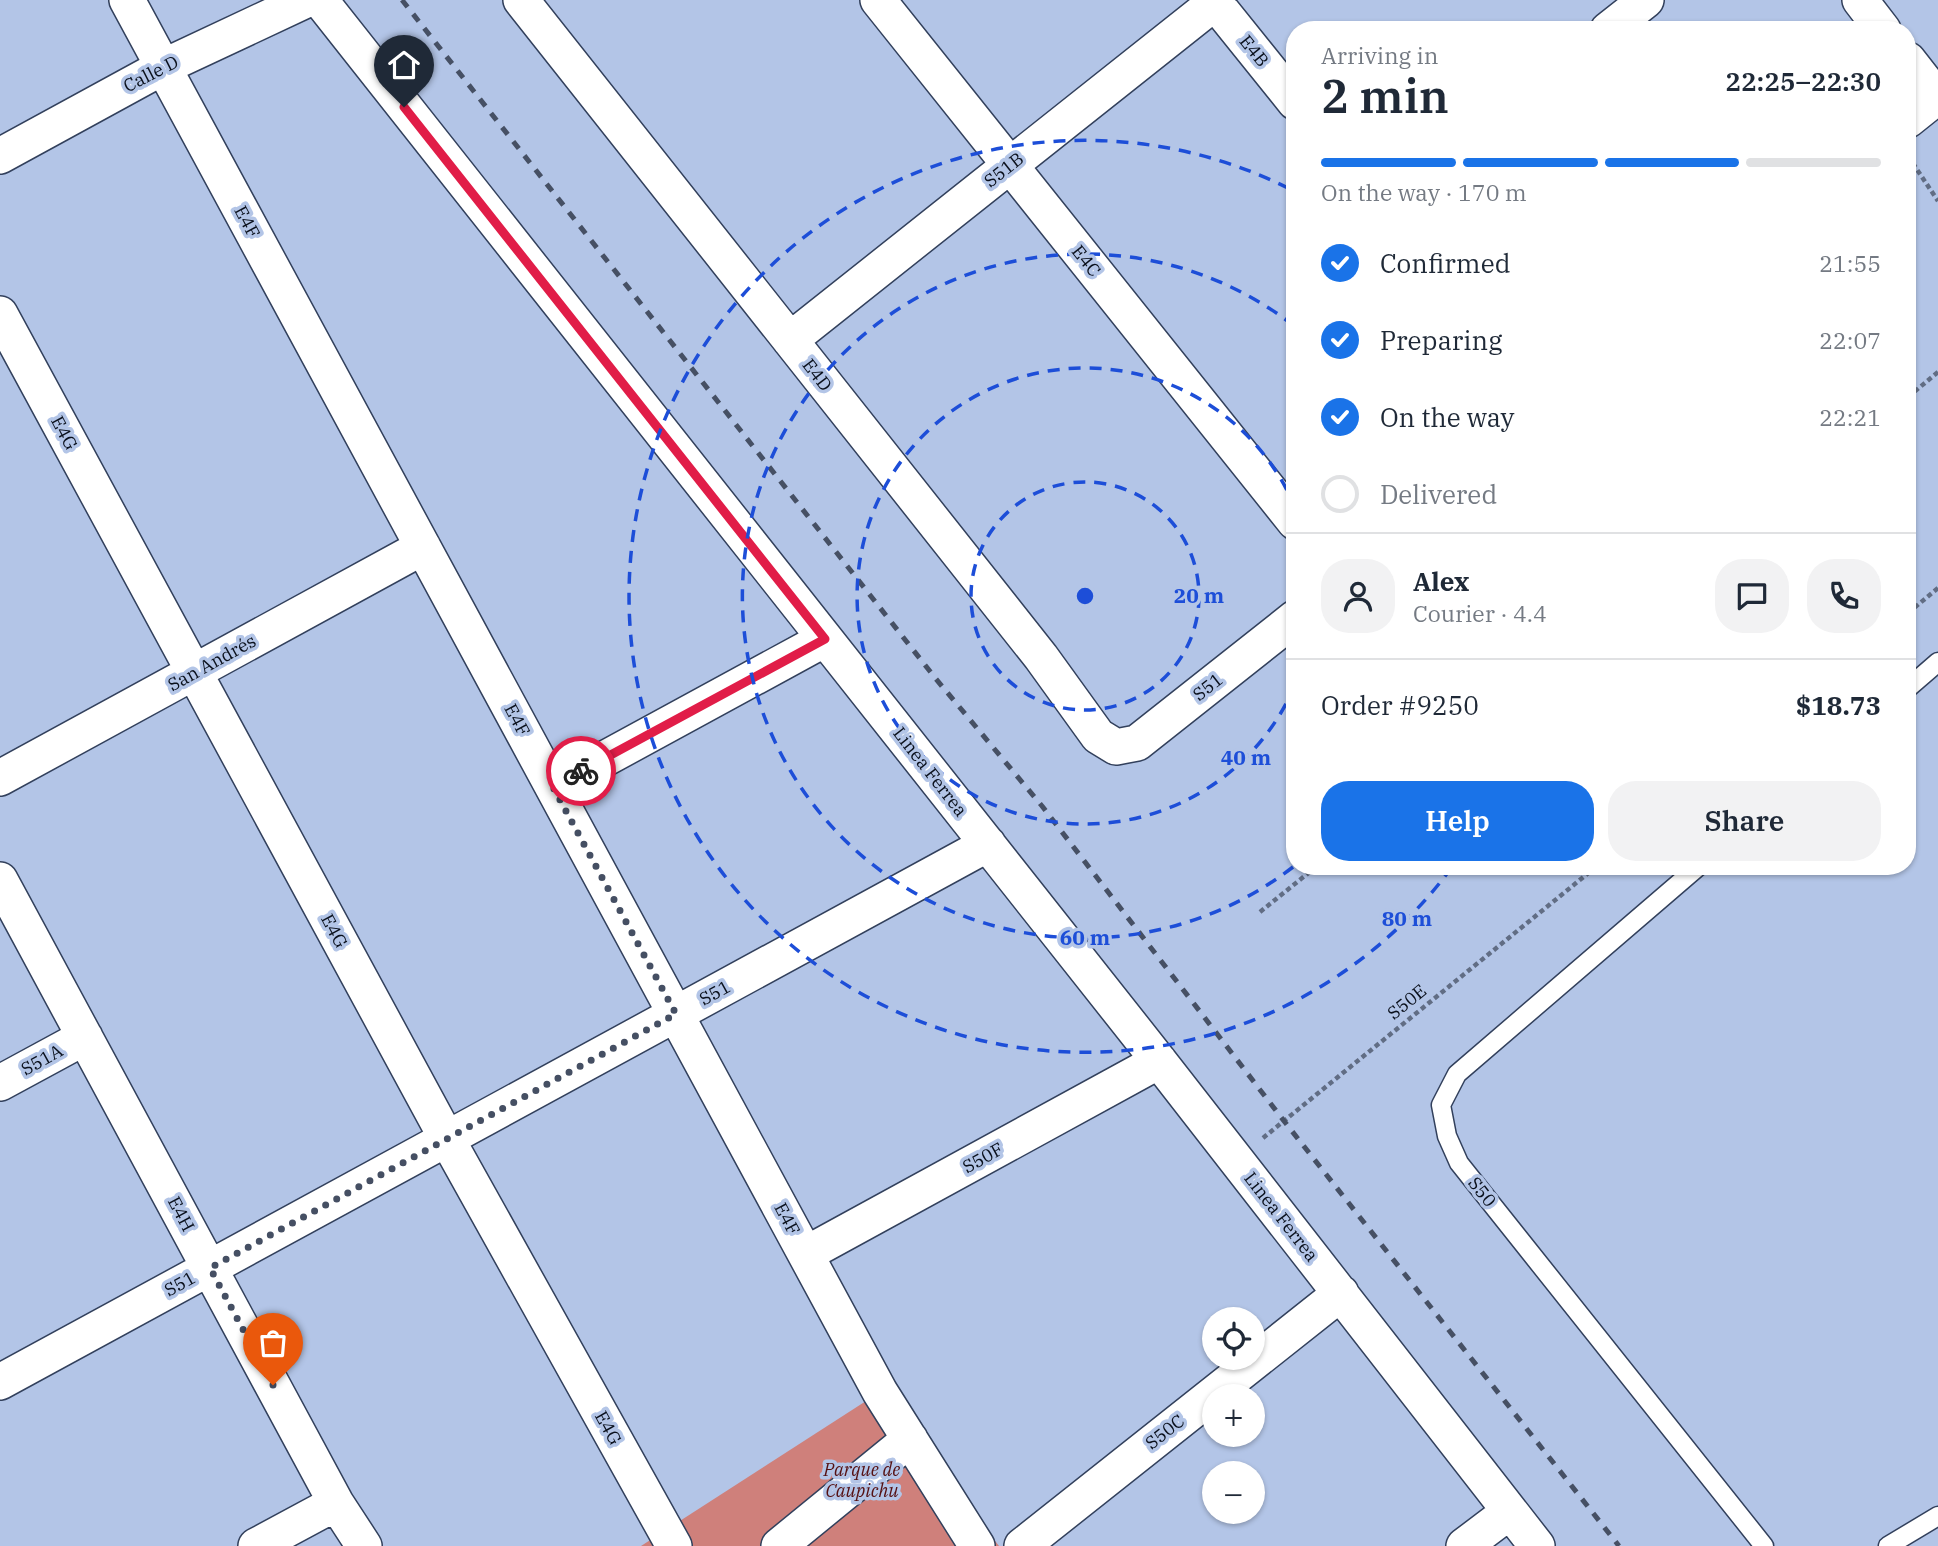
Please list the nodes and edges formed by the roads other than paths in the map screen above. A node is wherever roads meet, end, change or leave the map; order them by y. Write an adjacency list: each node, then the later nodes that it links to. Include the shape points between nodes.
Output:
1 (127, 0): 11 (street, E4F)
2 (306, 0): 11 (street, Calle D)
3 (320, 0): 23 (street, Linea Ferrea)
4 (521, 0): 19 (street, E4D)
5 (878, 0): 17 (street, E4C)
6 (1646, 0): 9 (street)
7 (1860, 0): 10 (street)
8 (1215, 1): 13 (street, E4B); 17 (street, S51B)
9 (1619, 21)
10 (1876, 21)
11 (163, 67): 16 (street, Calle D); 21 (street, E4F)
12 (1916, 70): 14 (street)
13 (1286, 91)
14 (1937, 97): 15 (street)
15 (1916, 114)
16 (0, 156)
17 (1009, 166): 19 (street, S51B); 20 (street, E4C)
18 (0, 314): 25 (street, E4G)
19 (790, 340): 27 (street, E4D, via 1041,657 1098,736)
20 (1286, 511)
21 (424, 547): 25 (street, San Andrés); 29 (street, E4F)
22 (1286, 625): 27 (street, S51, via 1137,743)
23 (825, 639): 29 (street); 30 (street, Linea Ferrea)
24 (1938, 662): 26 (lane)
25 (194, 672): 28 (street, San Andrés); 37 (street, E4G)
26 (1916, 681)
27 (1116, 747)
28 (0, 778)
29 (553, 787): 33 (street, E4F)
30 (988, 845): 33 (street, S51); 35 (street, Linea Ferrea)
31 (1689, 875): 54 (lane, S50, via 1457,1074 1440,1105 1458,1163)
32 (0, 880): 34 (street, E4H)
33 (676, 1014): 37 (street, S51); 38 (street, E4F)
34 (85, 1037): 36 (street, S51A); 39 (street, E4H)
35 (1160, 1061): 38 (street, S50F); 40 (street, Linea Ferrea)
36 (0, 1083)
37 (447, 1139): 39 (street, S51); 48 (street, E4G)
38 (806, 1254): 42 (street, E4F, via 880,1392)
39 (210, 1268): 41 (street, S51); 43 (street, E4H)
40 (1341, 1293): 44 (street, Linea Ferrea); 51 (street, S50C)
41 (0, 1382)
42 (911, 1439): 49 (street); 50 (street, E4F)
43 (336, 1503): 46 (street); 47 (street, E4H)
44 (1509, 1512): 52 (street); 53 (street, Linea Ferrea)
45 (1938, 1516): 55 (lane)
46 (256, 1546)
47 (364, 1546)
48 (674, 1546)
49 (779, 1546)
50 (977, 1546)
51 (1022, 1546)
52 (1464, 1546)
53 (1537, 1546)
54 (1764, 1546)
55 (1888, 1546)

